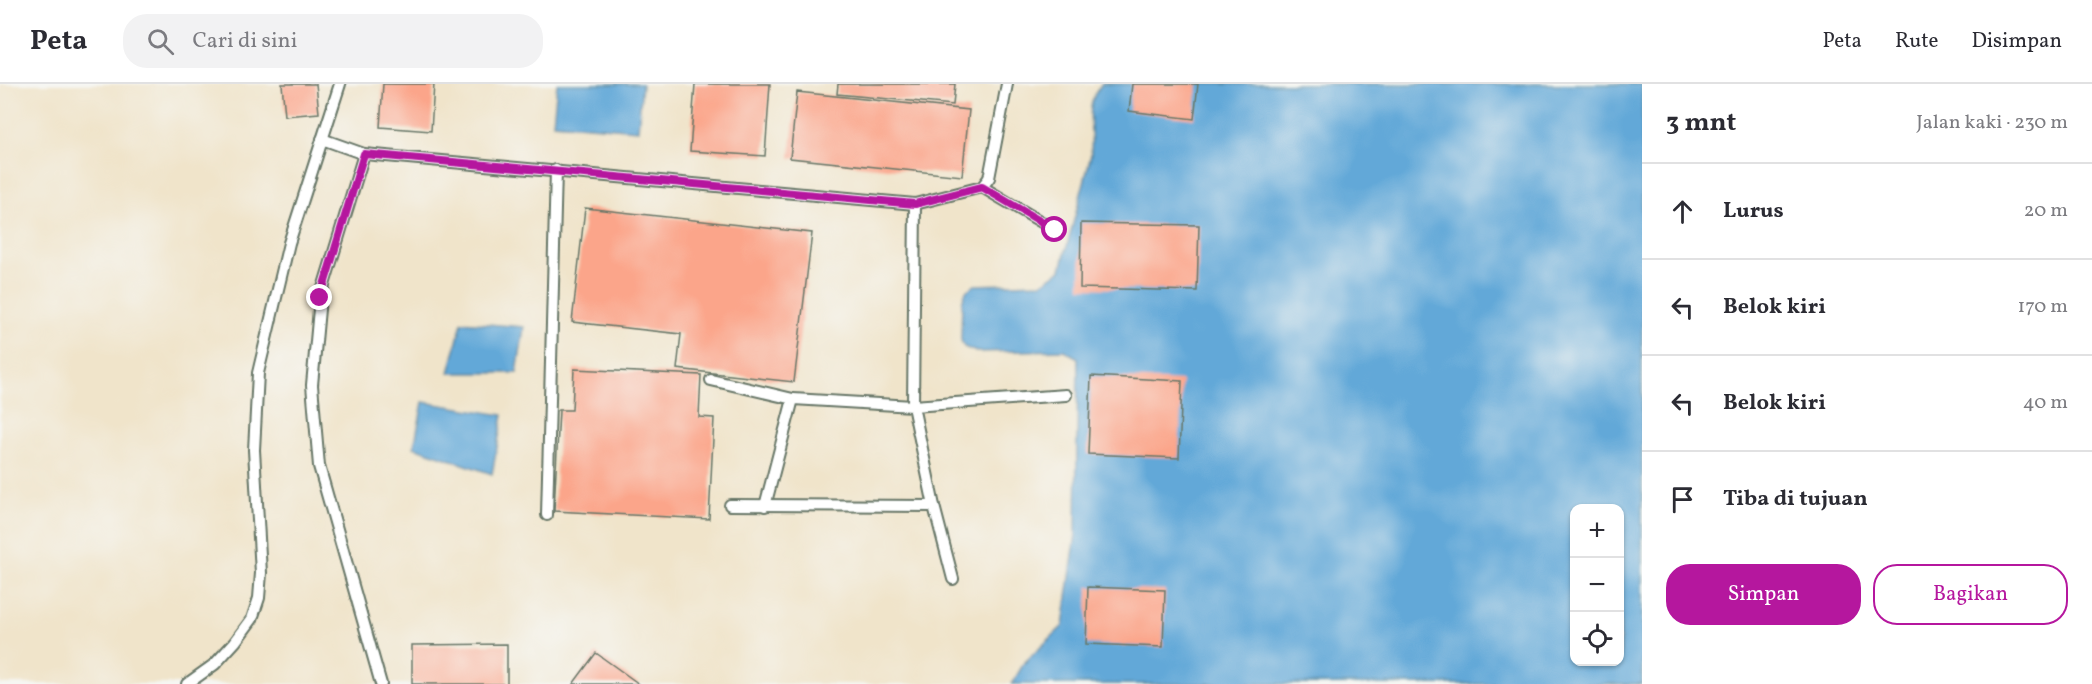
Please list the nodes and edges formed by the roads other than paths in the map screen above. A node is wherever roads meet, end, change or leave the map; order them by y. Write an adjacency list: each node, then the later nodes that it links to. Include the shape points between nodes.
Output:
1 (340, 84): 3 (lane)
2 (1007, 84): 6 (lane, via 989,178)
3 (322, 138): 4 (lane); 18 (lane, via 289,243 258,373 254,450 259,598 252,619 235,642 215,664)
4 (364, 154): 5 (lane); 19 (lane, via 320,298 312,385 319,466)
5 (556, 170): 7 (lane); 16 (lane)
6 (982, 187): 7 (lane); 8 (lane)
7 (915, 204): 12 (lane)
8 (1055, 230)
9 (711, 381): 11 (lane)
10 (1066, 395): 12 (lane)
11 (794, 399): 12 (lane); 14 (lane)
12 (913, 406): 15 (lane)
13 (730, 505): 14 (lane)
14 (765, 506): 15 (lane)
15 (934, 506): 17 (lane)
16 (547, 515)
17 (953, 579)
18 (187, 684)
19 (381, 684)

